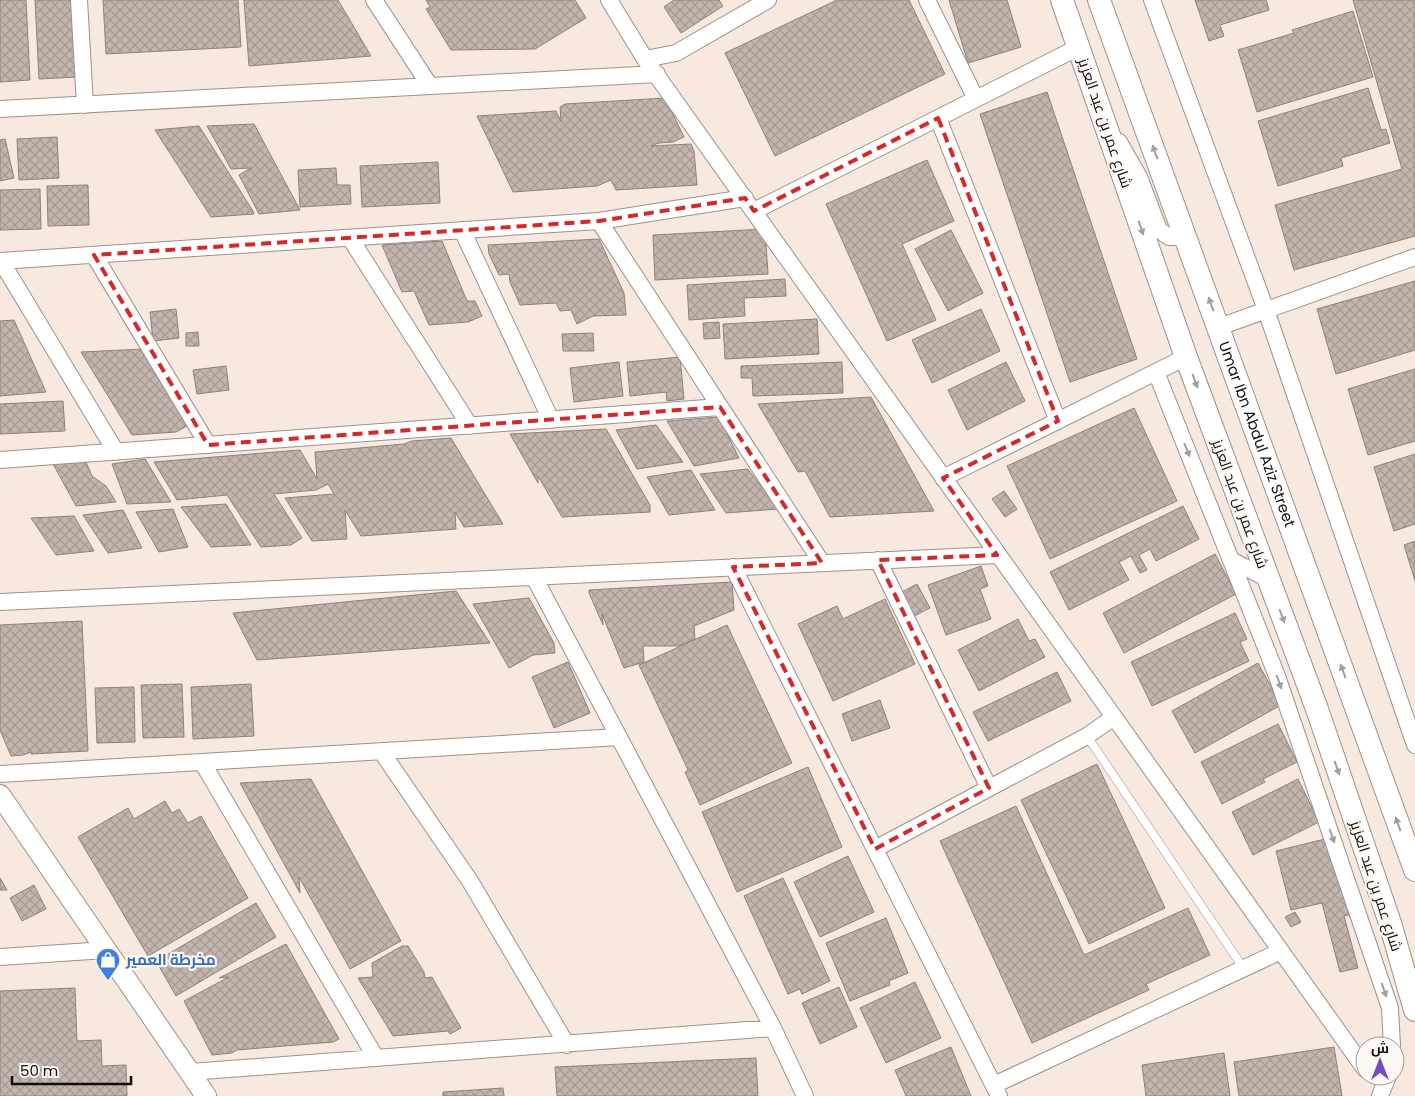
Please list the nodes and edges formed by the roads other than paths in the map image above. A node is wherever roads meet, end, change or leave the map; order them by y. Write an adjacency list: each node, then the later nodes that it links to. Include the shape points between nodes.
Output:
1 (79, 0): 14 (street)
2 (374, 0): 12 (street)
3 (609, 0): 10 (street)
4 (768, 0): 10 (street, via 676,53)
5 (927, 0): 13 (street)
6 (1062, 0): 9 (main road, شارع عمر بن عبد العزيز)
7 (1099, 0): 22 (main road, Umar Ibn Abdul Aziz Street, one-way to 7)
8 (1152, 0): 27 (street)
9 (1079, 47): 13 (street); 16 (main road, شارع عمر بن عبد العزيز)
10 (645, 59): 11 (street)
11 (657, 74): 12 (street); 18 (street)
12 (430, 86): 14 (street)
13 (976, 99): 17 (street)
14 (85, 105): 15 (street)
15 (0, 109)
16 (1102, 112): 22 (street, via 1139,177 1159,230 1169,237); 29 (main road, شارع عمر بن عبد العزيز, one-way to 29)
17 (938, 118): 19 (street); 33 (street)
18 (745, 198): 19 (street); 20 (street)
19 (754, 211): 38 (street)
20 (598, 221): 21 (street); 31 (street)
21 (462, 230): 23 (street); 32 (street)
22 (1186, 236): 28 (main road, Umar Ibn Abdul Aziz Street, one-way to 22)
23 (350, 238): 24 (street); 34 (street)
24 (94, 255): 26 (street); 35 (street)
25 (1415, 257): 27 (street)
26 (1, 261): 36 (street)
27 (1266, 310): 28 (street); 50 (street)
28 (1219, 327): 57 (main road, Umar Ibn Abdul Aziz Street, one-way to 28)
29 (1186, 357): 30 (street); 45 (main road, شارع عمر بن عبد العزيز, one-way to 45)
30 (1156, 372): 33 (street); 41 (street, one-way to 41)
31 (720, 407): 32 (street); 42 (street)
32 (551, 420): 34 (street)
33 (1058, 421): 38 (street)
34 (470, 426): 35 (street)
35 (208, 445): 36 (street)
36 (116, 452): 37 (street)
37 (0, 460)
38 (943, 478): 39 (street)
39 (997, 555): 40 (street); 47 (street)
40 (878, 560): 42 (street); 54 (street)
41 (1231, 560): 45 (street); 66 (street, one-way to 66, via 1277,676 1390,1008)
42 (822, 563): 43 (street)
43 (732, 567): 44 (street); 56 (street)
44 (534, 577): 46 (street); 49 (street)
45 (1268, 579): 58 (main road, شارع عمر بن عبد العزيز, one-way to 58, via 1317,709)
46 (0, 602)
47 (1114, 717): 48 (street); 60 (street)
48 (1087, 736): 54 (street); 62 (lane)
49 (619, 737): 51 (street); 65 (street)
50 (1415, 745)
51 (381, 751): 52 (street); 67 (street, via 470,881)
52 (202, 762): 53 (street); 69 (street)
53 (0, 774)
54 (989, 788): 56 (street)
55 (0, 795): 59 (street)
56 (875, 849): 71 (street)
57 (1415, 870)
58 (1390, 923): 63 (main road); 64 (main road, شارع عمر بن عبد العزيز)
59 (106, 950): 61 (street); 70 (street)
60 (1281, 952): 62 (street); 68 (street)
61 (0, 957)
62 (1244, 969): 71 (street)
63 (1415, 977)
64 (1415, 1010)
65 (773, 1028): 67 (street); 73 (street)
66 (1391, 1036)
67 (567, 1045): 69 (street)
68 (1355, 1055)
69 (376, 1058): 70 (street)
70 (190, 1072): 72 (street)
71 (996, 1090)
72 (206, 1096)
73 (805, 1096)

